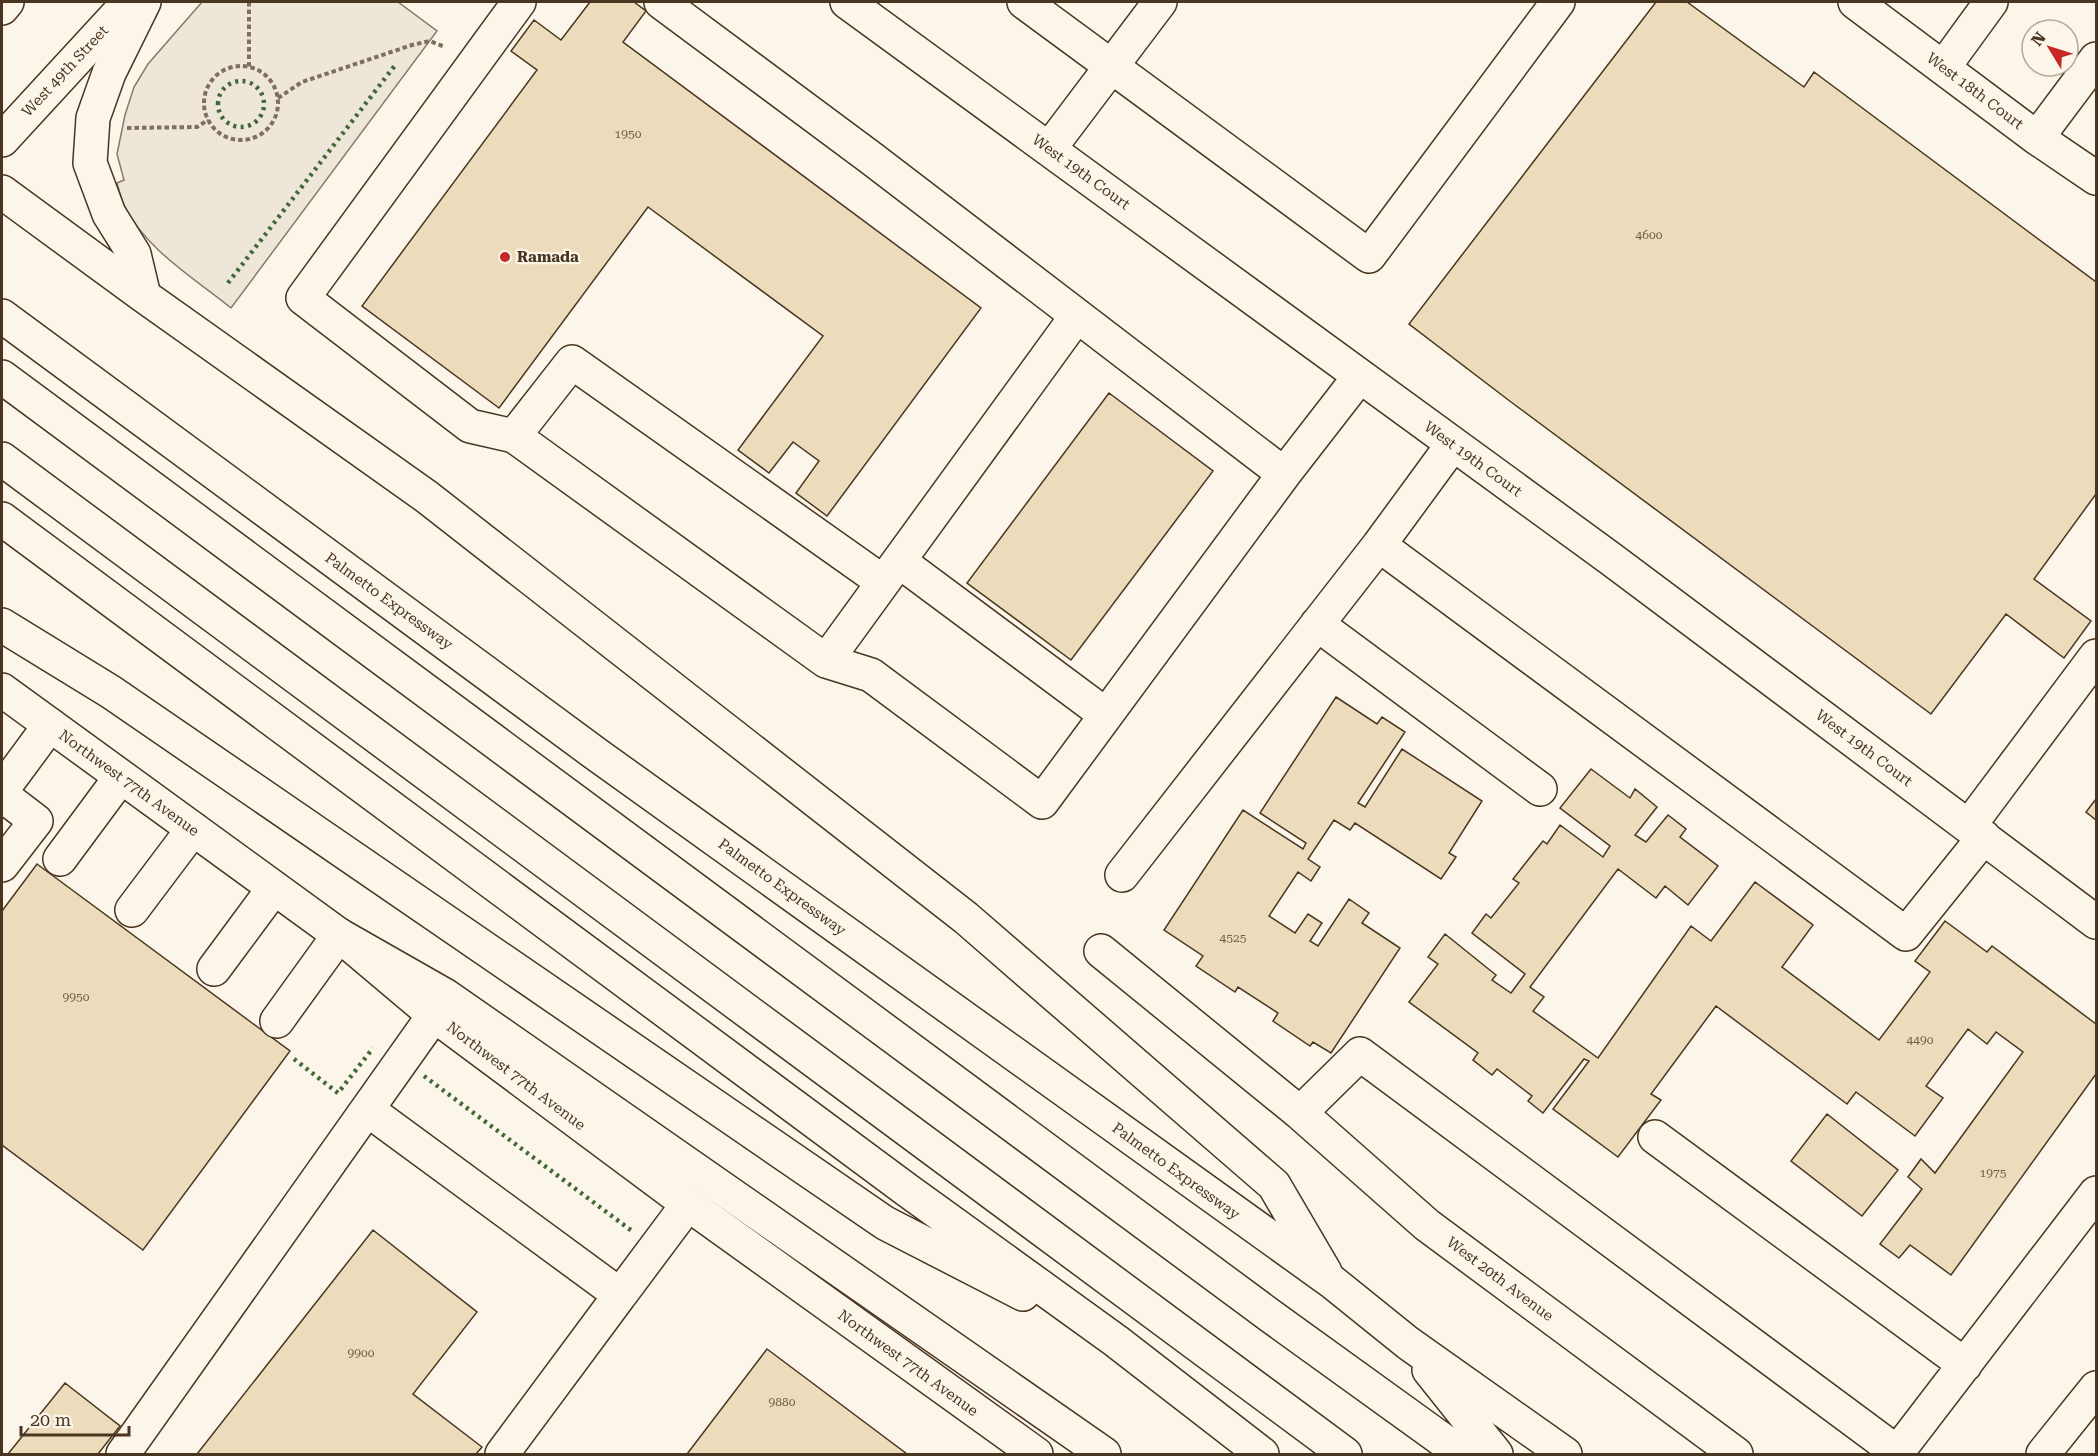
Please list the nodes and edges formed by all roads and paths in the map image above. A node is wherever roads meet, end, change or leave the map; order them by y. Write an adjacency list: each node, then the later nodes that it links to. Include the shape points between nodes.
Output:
1 (7, 2): 13 (main road)
2 (129, 2): 23 (main road, West 49th Street)
3 (144, 2): 27 (main road, via 109,73 93,118 90,163 109,214 134,254)
4 (249, 2): 17 (path)
5 (661, 2): 29 (main road)
6 (847, 2): 24 (main road, West 19th Court)
7 (1024, 2): 16 (main road)
8 (1160, 2): 16 (main road)
9 (1558, 2): 16 (main road, via 1369,256)
10 (1855, 2): 18 (main road, West 18th Court)
11 (1991, 2): 18 (main road)
12 (505, 6): 32 (main road, via 303,298 470,426)
13 (2, 8)
14 (430, 41): 19 (path, via 302,82)
15 (2097, 59): 22 (main road)
16 (1113, 65): 24 (main road)
17 (249, 67): 19 (path, via 266,75); 20 (path, via 230,68 210,83 205,101)
18 (1943, 68): 22 (main road, West 18th Court)
19 (278, 98): 20 (path, via 274,120 258,136 247,140 224,136)
20 (208, 120): 21 (path, via 197,127)
21 (126, 128)
22 (2037, 138): 25 (main road, West 18th Court)
23 (2, 140)
24 (1049, 149): 30 (main road, West 19th Court)
25 (2097, 178)
26 (2, 192): 27 (main road)
27 (144, 296): 68 (main road, via 427,496 966,918 1274,1185)
28 (2, 316): 68 (main road, Palmetto Expressway, via 596,754)
29 (1076, 317): 35 (main road); 38 (main road)
30 (1360, 376): 33 (main road, West 19th Court); 35 (main road)
31 (2, 377): 81 (main road)
32 (514, 436): 38 (main road, via 572,362); 42 (main road)
33 (1453, 444): 37 (main road); 51 (main road, West 19th Court)
34 (2, 459): 80 (main road)
35 (1284, 474): 44 (main road)
36 (2, 519): 70 (main road)
37 (1379, 545): 39 (main road); 51 (main road, via 1906,934 1945,886)
38 (891, 572): 42 (main road); 44 (main road)
39 (1317, 624): 47 (main road); 54 (main road)
40 (2, 626): 70 (main road, via 111,692 885,1223)
41 (2097, 656): 51 (main road)
42 (826, 661): 44 (main road, via 871,675 1042,802)
43 (2, 690): 45 (main road, Northwest 77th Avenue)
44 (1106, 715)
45 (50, 726): 46 (main road, Northwest 77th Avenue); 48 (main road)
46 (120, 778): 50 (main road, Northwest 77th Avenue); 52 (main road)
47 (1540, 789)
48 (2, 790)
49 (2, 795): 53 (main road, via 36,821)
50 (193, 829): 55 (main road, Northwest 77th Avenue); 56 (main road)
51 (1976, 832): 57 (main road, West 19th Court)
52 (60, 859)
53 (2, 865)
54 (1122, 875)
55 (274, 888): 58 (main road, Northwest 77th Avenue); 60 (main road)
56 (132, 910)
57 (2097, 922)
58 (339, 935): 61 (main road, Northwest 77th Avenue); 62 (main road); 78 (main road, via 446,996)
59 (1101, 951): 64 (main road, West 20th Avenue)
60 (214, 969)
61 (434, 1015): 63 (main road); 67 (main road, Northwest 77th Avenue)
62 (277, 1021)
63 (368, 1110): 69 (main road); 76 (main road)
64 (1300, 1113): 75 (main road, via 1360,1054); 84 (main road, West 20th Avenue, via 1427,1225)
65 (1656, 1137): 72 (main road)
66 (2097, 1193): 72 (main road)
67 (688, 1204): 69 (main road); 74 (main road, Northwest 77th Avenue)
68 (1330, 1281): 71 (main road, Palmetto Expressway)
69 (620, 1295): 77 (main road)
70 (1116, 1341): 79 (main road)
71 (1408, 1343): 82 (main road); 83 (main road, Palmetto Expressway)
72 (1965, 1365): 75 (main road)
73 (2097, 1388): 85 (main road)
74 (1029, 1452)
75 (1897, 1454)
76 (123, 1455)
77 (502, 1455)
78 (1104, 1455)
79 (1262, 1455)
80 (1345, 1455)
81 (1462, 1455)
82 (1496, 1455)
83 (1565, 1455)
84 (1736, 1455)
85 (2043, 1455)

